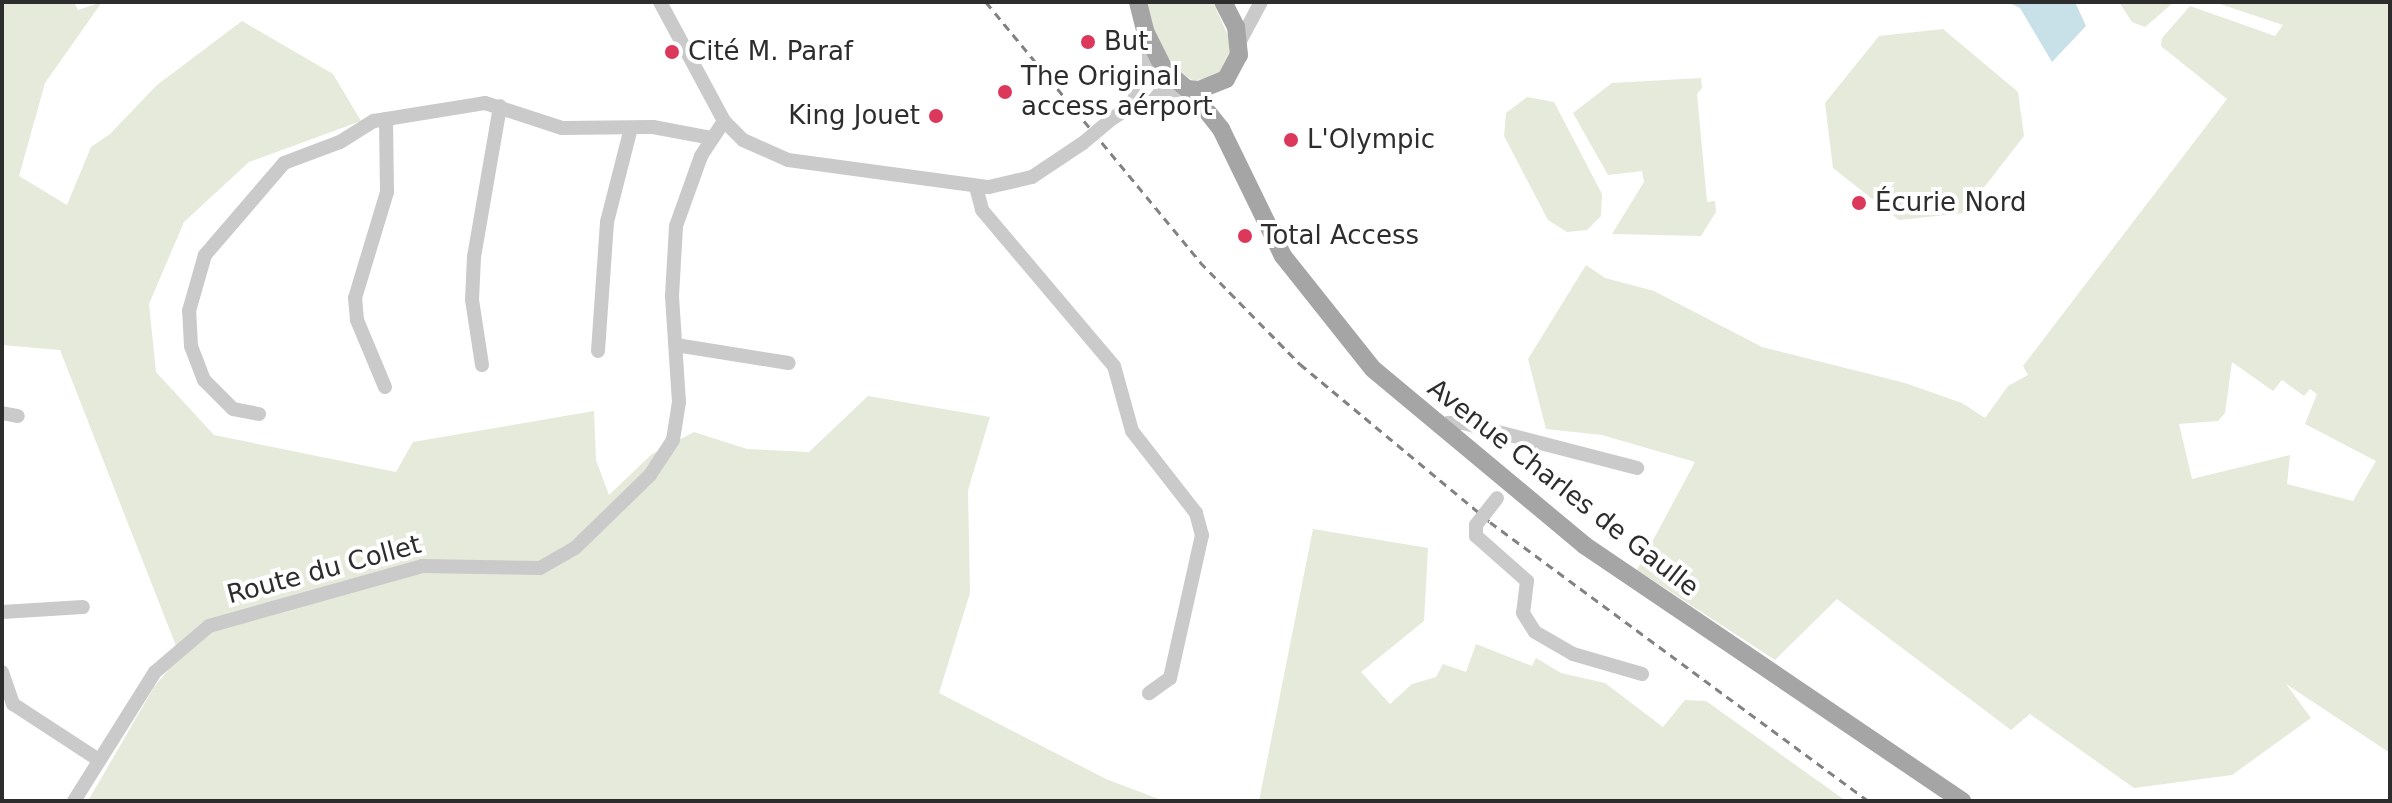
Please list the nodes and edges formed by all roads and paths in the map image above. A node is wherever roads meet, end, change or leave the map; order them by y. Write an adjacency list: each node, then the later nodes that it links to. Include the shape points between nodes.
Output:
1 (660, 2): 12 (street)
2 (1138, 2): 6 (main road, Avenue Charles de Gaulle)
3 (1223, 2): 5 (main road)
4 (1261, 2): 5 (street)
5 (1240, 41): 7 (main road, Avenue Charles de Gaulle)
6 (1149, 43): 8 (main road, Avenue Charles de Gaulle, via 1165,71); 9 (street, via 1149,70)
7 (1226, 79): 8 (main road, via 1208,89); 14 (main road, Avenue Charles de Gaulle)
8 (1188, 89): 9 (street, via 1152,93); 14 (main road, Avenue Charles de Gaulle)
9 (1132, 103): 16 (street, bridge, via 1032,177)
10 (500, 106): 11 (street, via 485,103); 13 (street, via 562,128); 20 (street, via 474,257 472,300)
11 (386, 119): 21 (street, via 387,192 355,298 357,320); 23 (street, via 284,163 215,239 196,273 188,330 197,366 225,404)
12 (724, 121): 15 (street, Route du Collet); 16 (street, via 743,140 788,160)
13 (631, 128): 15 (street, via 681,130); 18 (street, via 607,222)
14 (1221, 129): 25 (main road, Avenue Charles de Gaulle, via 1283,256 1310,295 1373,369)
15 (711, 138): 17 (street, Route du Collet, via 676,226)
16 (976, 187): 32 (street, via 982,210 1114,366 1132,431 1196,513 1202,535 1170,678)
17 (676, 345): 19 (street); 34 (street, Route du Collet, via 679,402 673,440 650,475 575,548 540,568 519,571 422,566 209,626 155,672)
18 (598, 351)
19 (789, 363)
20 (482, 365)
21 (385, 387)
22 (2, 413): 24 (street)
23 (259, 414)
24 (18, 416)
25 (1443, 429): 26 (street, via 1448,423 1463,423); 27 (main road, Avenue Charles de Gaulle)
26 (1637, 468)
27 (1500, 490): 31 (street, bridge, via 1476,525 1476,536 1527,581 1523,613 1535,632 1573,654); 36 (main road, Avenue Charles de Gaulle)
28 (83, 607): 29 (street)
29 (2, 612)
30 (2, 672): 33 (street)
31 (1642, 674)
32 (1149, 693)
33 (7, 706): 34 (street)
34 (99, 760): 35 (street, Route du Collet)
35 (74, 801)
36 (1962, 801)

